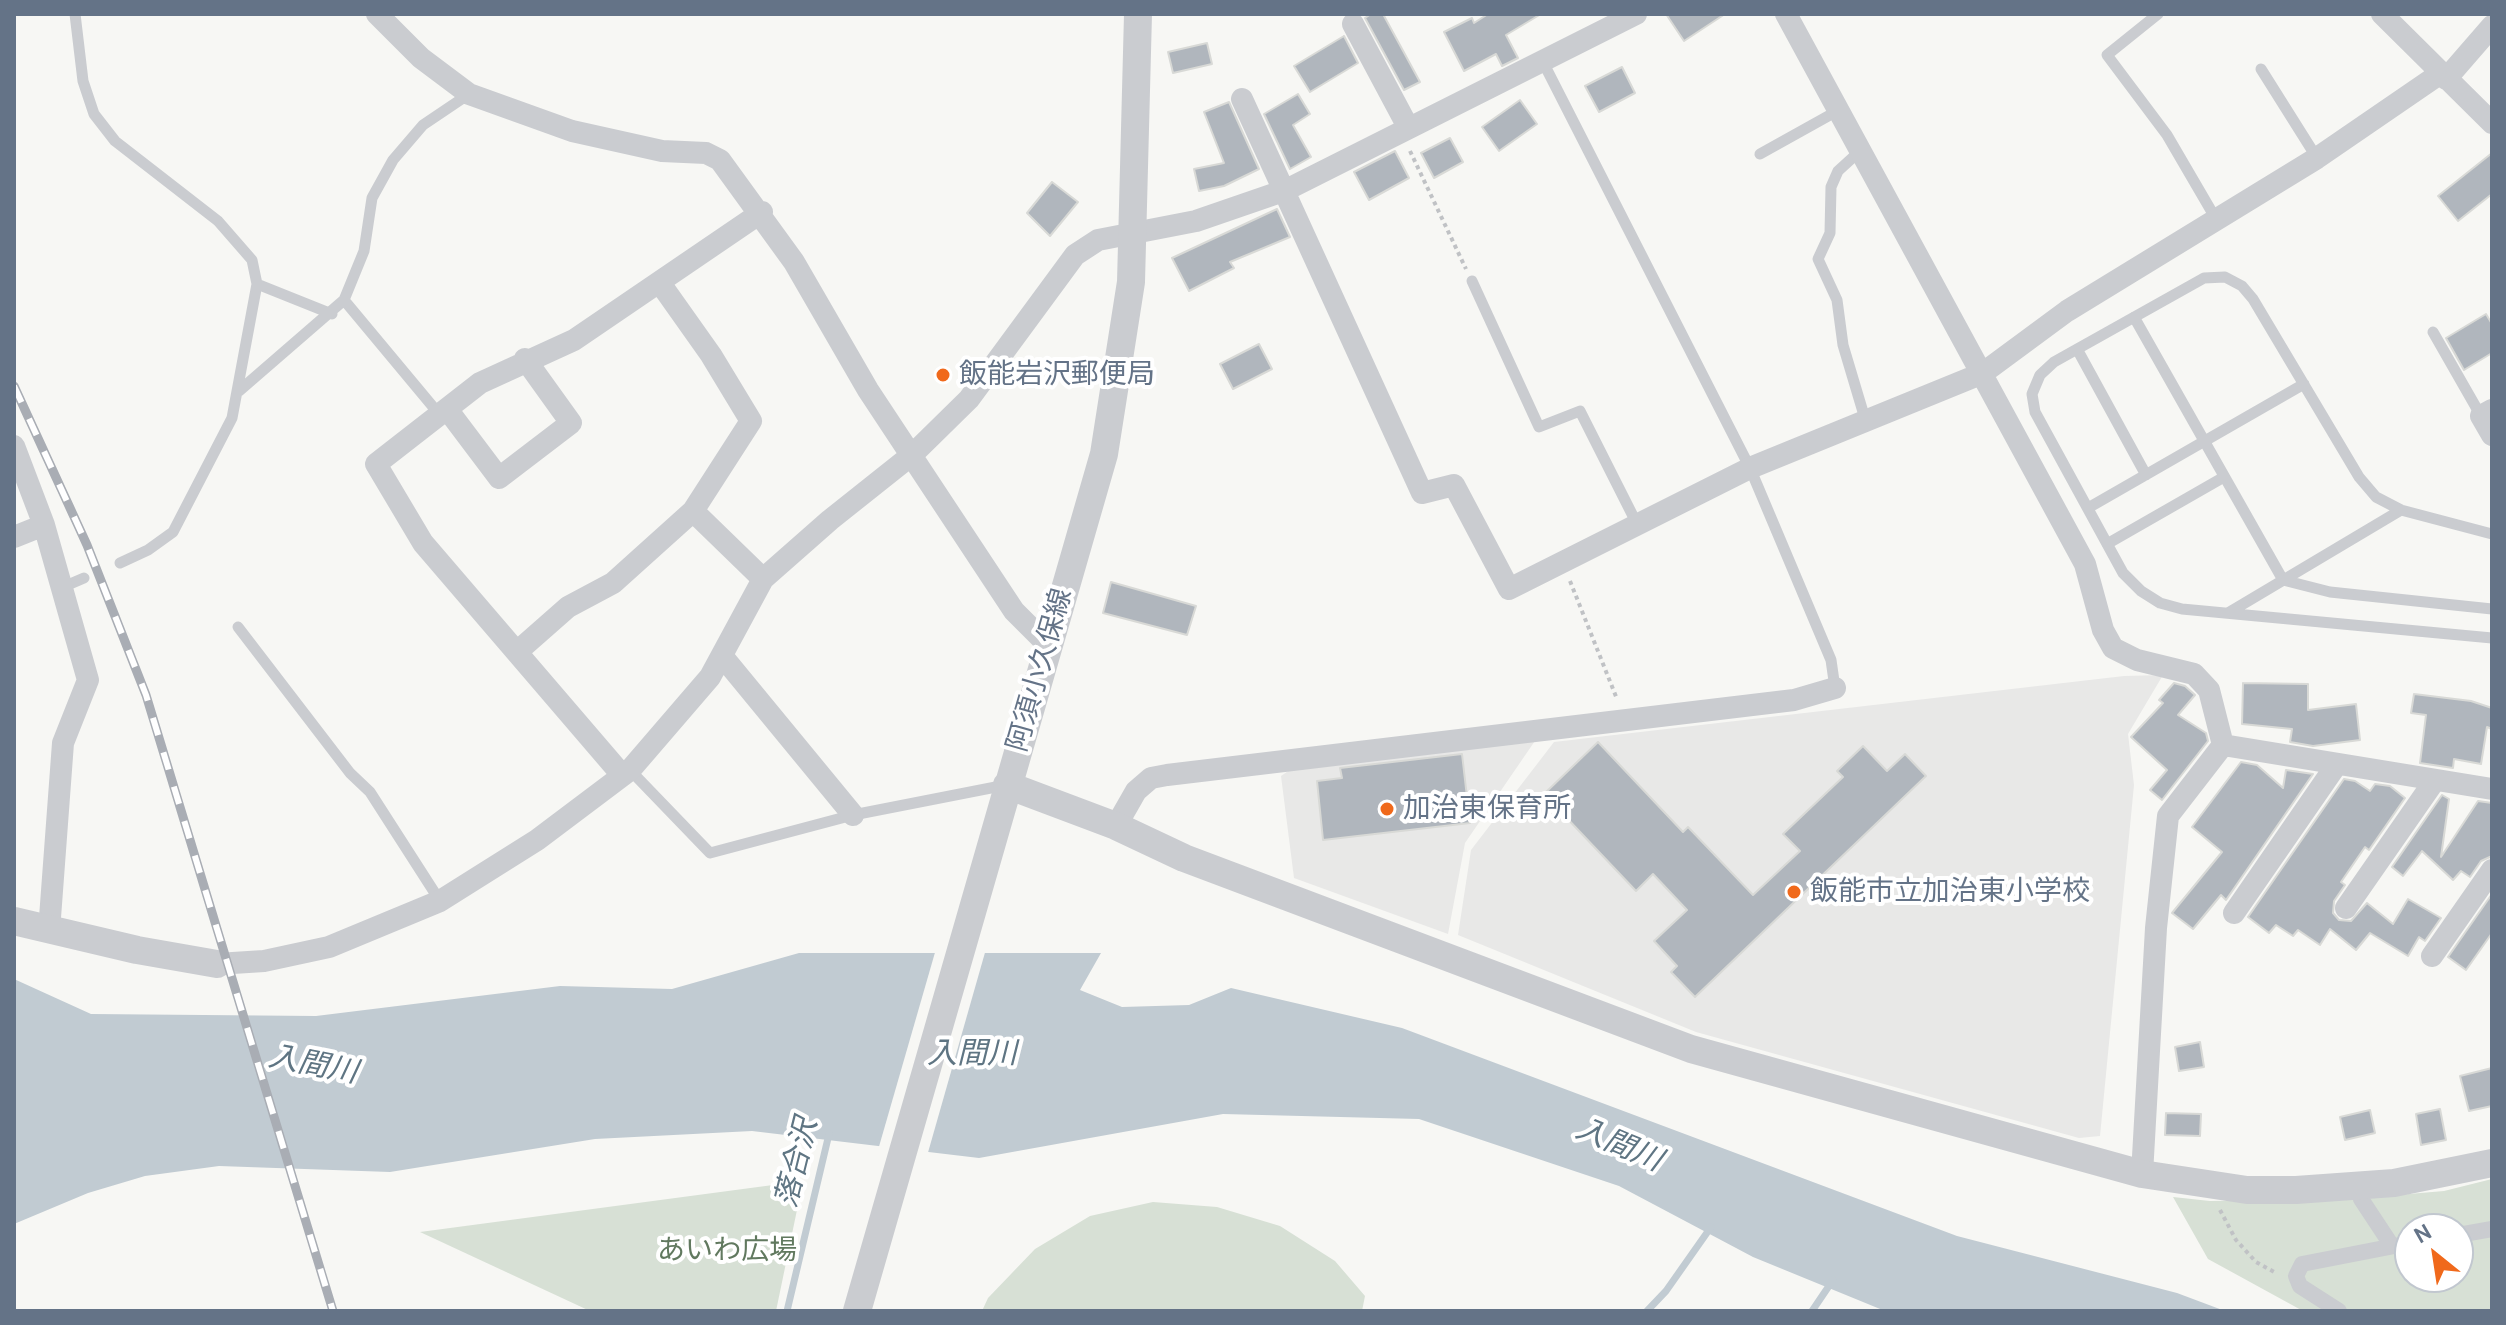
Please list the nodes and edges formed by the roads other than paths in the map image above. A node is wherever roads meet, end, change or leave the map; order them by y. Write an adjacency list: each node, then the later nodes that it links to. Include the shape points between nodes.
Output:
1 (75, 14): 28 (lane, via 83,81 94,114 115,141 218,221 252,260)
2 (377, 14): 14 (street, via 421,58)
3 (1138, 14): 25 (street, 阿須小久保線)
4 (1636, 14): 8 (street)
5 (1786, 14): 16 (street)
6 (2158, 14): 24 (lane, via 2107,55 2167,135)
7 (2382, 14): 13 (street)
8 (1602, 23): 11 (street)
9 (1353, 24): 18 (street)
10 (2492, 26): 13 (street)
11 (1543, 62): 18 (street); 44 (lane)
12 (2261, 69): 21 (lane)
13 (2443, 76): 17 (street); 21 (street)
14 (469, 94): 23 (street, via 572,131 662,151 714,155); 29 (lane, via 423,125 393,160 372,198 364,251)
15 (1242, 99): 22 (street)
16 (1839, 110): 19 (street); 20 (lane)
17 (2492, 123)
18 (1404, 129): 22 (street)
19 (1861, 150): 35 (street); 40 (lane, via 1838,171 1831,187 1830,233 1818,259 1837,300 1843,345)
20 (1760, 154)
21 (2317, 158): 24 (street)
22 (1286, 190): 25 (street, via 1196,221); 50 (street, via 1422,493 1454,485 1509,589)
23 (762, 212): 27 (street); 43 (street, via 868,390)
24 (2216, 219): 35 (street, via 2067,311)
25 (1134, 233): 43 (street, via 1098,240 1068,261 969,399); 64 (street, 阿須小久保線, via 1104,454)
26 (1472, 281): 50 (lane, via 1539,427 1580,411)
27 (660, 283): 34 (street, via 574,340); 49 (street, via 751,421)
28 (257, 284): 30 (lane); 37 (lane)
29 (344, 300): 30 (lane); 38 (lane)
30 (332, 314): 37 (lane)
31 (2134, 317): 33 (lane); 36 (lane, via 2204,278 2225,277 2253,299); 41 (lane)
32 (2433, 332): 39 (lane)
33 (2077, 349): 45 (lane); 47 (lane, via 2040,375 2032,394 2035,412)
34 (525, 359): 38 (street); 38 (street, via 571,423 499,478)
35 (1983, 373): 40 (street); 69 (street, via 2085,564 2113,648 2137,660 2194,674 2209,690)
36 (2304, 384): 41 (lane); 48 (lane, via 2359,477 2376,497)
37 (239, 391): 55 (lane, via 232,418 173,532)
38 (443, 411): 66 (street, via 376,464 423,543)
39 (2488, 420)
40 (1866, 422): 44 (street)
41 (2204, 442): 45 (lane); 46 (lane)
42 (14, 446): 51 (street)
43 (913, 454): 57 (street); 64 (street, via 1014,611)
44 (1750, 468): 50 (street); 68 (lane, via 1831,660)
45 (2146, 475): 47 (lane)
46 (2224, 477): 54 (lane); 58 (lane)
47 (2088, 508): 54 (lane)
48 (2401, 510): 52 (lane); 58 (lane)
49 (693, 511): 57 (street); 66 (street, via 613,583 568,607)
50 (1636, 522)
51 (44, 525): 53 (street); 59 (street)
52 (2492, 534)
53 (14, 537)
54 (2107, 544): 61 (lane, via 2123,573 2160,603)
55 (120, 563)
56 (84, 578): 59 (lane)
57 (763, 579): 67 (street)
58 (2283, 580): 60 (lane, via 2330,592); 61 (lane)
59 (63, 587): 82 (street, via 88,680 63,743)
60 (2492, 609)
61 (2228, 613): 63 (lane)
62 (238, 627): 78 (lane, via 370,792)
63 (2486, 638): 65 (lane)
64 (1047, 644): 73 (street, 阿須小久保線)
65 (2492, 647)
66 (518, 651): 71 (street)
67 (723, 657): 71 (street, via 685,710); 75 (street)
68 (1835, 688): 76 (street, via 1794,700 1151,778 1136,791)
69 (2223, 745): 70 (street); 86 (street, via 2168,816)
70 (2337, 764): 72 (street); 80 (street)
71 (626, 772): 75 (lane, via 710,853); 78 (street, via 537,840)
72 (2435, 780): 74 (street); 79 (street)
73 (1007, 785): 75 (lane); 76 (street); 89 (street, 阿須小久保線)
74 (2492, 789)
75 (853, 815)
76 (1116, 826): 86 (street, via 1184,858 1691,1049)
77 (2492, 870): 83 (street)
78 (440, 901): 84 (street, via 329,947 264,961)
79 (2346, 908)
80 (2234, 913)
81 (14, 921): 82 (street)
82 (49, 931): 84 (street)
83 (2432, 956)
84 (217, 964)
85 (2492, 1163): 86 (street, via 2394,1183 2296,1190 2216,1186)
86 (2142, 1174)
87 (2361, 1199): 88 (street)
88 (2392, 1246): 90 (street, via 2307,1262 2297,1272 2305,1291)
89 (857, 1311)
90 (2339, 1311)

